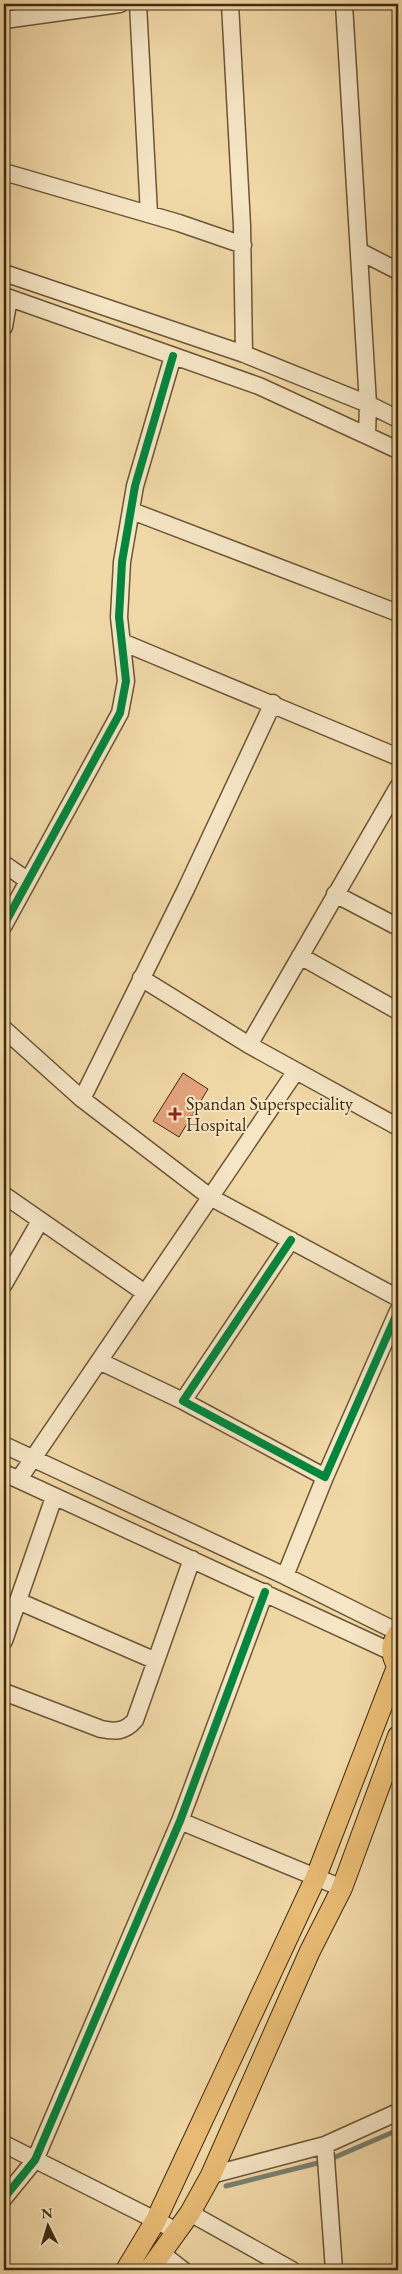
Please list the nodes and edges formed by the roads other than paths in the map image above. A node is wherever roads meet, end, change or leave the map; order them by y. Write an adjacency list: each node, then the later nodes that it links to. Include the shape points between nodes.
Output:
1 (120, 4): 5 (street)
2 (138, 4): 7 (street)
3 (230, 4): 8 (street)
4 (344, 4): 9 (street)
5 (4, 20)
6 (4, 172): 7 (street)
7 (149, 214): 8 (street)
8 (243, 245): 14 (street)
9 (359, 251): 10 (street); 16 (street)
10 (398, 271)
11 (4, 273): 14 (street)
12 (6, 297): 13 (street); 15 (street)
13 (4, 327)
14 (244, 354): 16 (street)
15 (173, 356): 18 (street, via 259,386); 20 (street, via 135,486)
16 (368, 404): 17 (street); 18 (street)
17 (398, 419)
18 (367, 435): 19 (street)
19 (398, 450)
20 (132, 511): 21 (street); 22 (street, via 122,562 119,617)
21 (398, 613)
22 (122, 642): 23 (street); 27 (street, via 126,681 120,713)
23 (273, 704): 24 (street); 32 (street)
24 (398, 757)
25 (398, 787): 28 (street)
26 (4, 864): 27 (street)
27 (27, 880): 29 (street)
28 (335, 894): 30 (street); 31 (street)
29 (4, 925)
30 (398, 927)
31 (300, 956): 33 (street); 35 (street)
32 (142, 978): 35 (street); 37 (street)
33 (398, 1011)
34 (6, 1032): 37 (street)
35 (248, 1045): 36 (street)
36 (296, 1071): 38 (street); 40 (street)
37 (82, 1099): 40 (street)
38 (398, 1127)
39 (4, 1195): 41 (street)
40 (210, 1197): 42 (street); 44 (street)
41 (40, 1221): 43 (street); 44 (street)
42 (291, 1240): 45 (street); 48 (street)
43 (4, 1284)
44 (145, 1293): 47 (street)
45 (398, 1298)
46 (398, 1311): 52 (street)
47 (99, 1361): 48 (street); 50 (street)
48 (183, 1401): 52 (street)
49 (4, 1445): 50 (street)
50 (33, 1458): 51 (street); 55 (street)
51 (11, 1476): 53 (street)
52 (325, 1477): 55 (street)
53 (54, 1497): 54 (street); 57 (street)
54 (192, 1559): 56 (street); 60 (street)
55 (285, 1576): 59 (street)
56 (265, 1592): 59 (street); 63 (street)
57 (12, 1609): 58 (street); 60 (street)
58 (4, 1641)
59 (397, 1651): 64 (main road)
60 (156, 1661): 61 (street, via 135,1720 128,1729 114,1732)
61 (4, 1692)
62 (398, 1736): 65 (main road)
63 (180, 1821): 64 (street); 69 (street)
64 (316, 1877): 65 (street); 73 (main road)
65 (342, 1888): 70 (main road, via 310,1951)
66 (398, 2112): 68 (street)
67 (4, 2144): 69 (street)
68 (325, 2145): 70 (street); 80 (street)
69 (35, 2160): 71 (street); 73 (street)
70 (211, 2174): 72 (main road)
71 (4, 2198)
72 (190, 2213): 74 (main road); 79 (street)
73 (156, 2220): 74 (street); 76 (main road)
74 (177, 2230): 75 (main road)
75 (160, 2252): 77 (main road); 78 (street)
76 (126, 2270)
77 (149, 2270)
78 (183, 2270)
79 (292, 2270)
80 (334, 2270)

